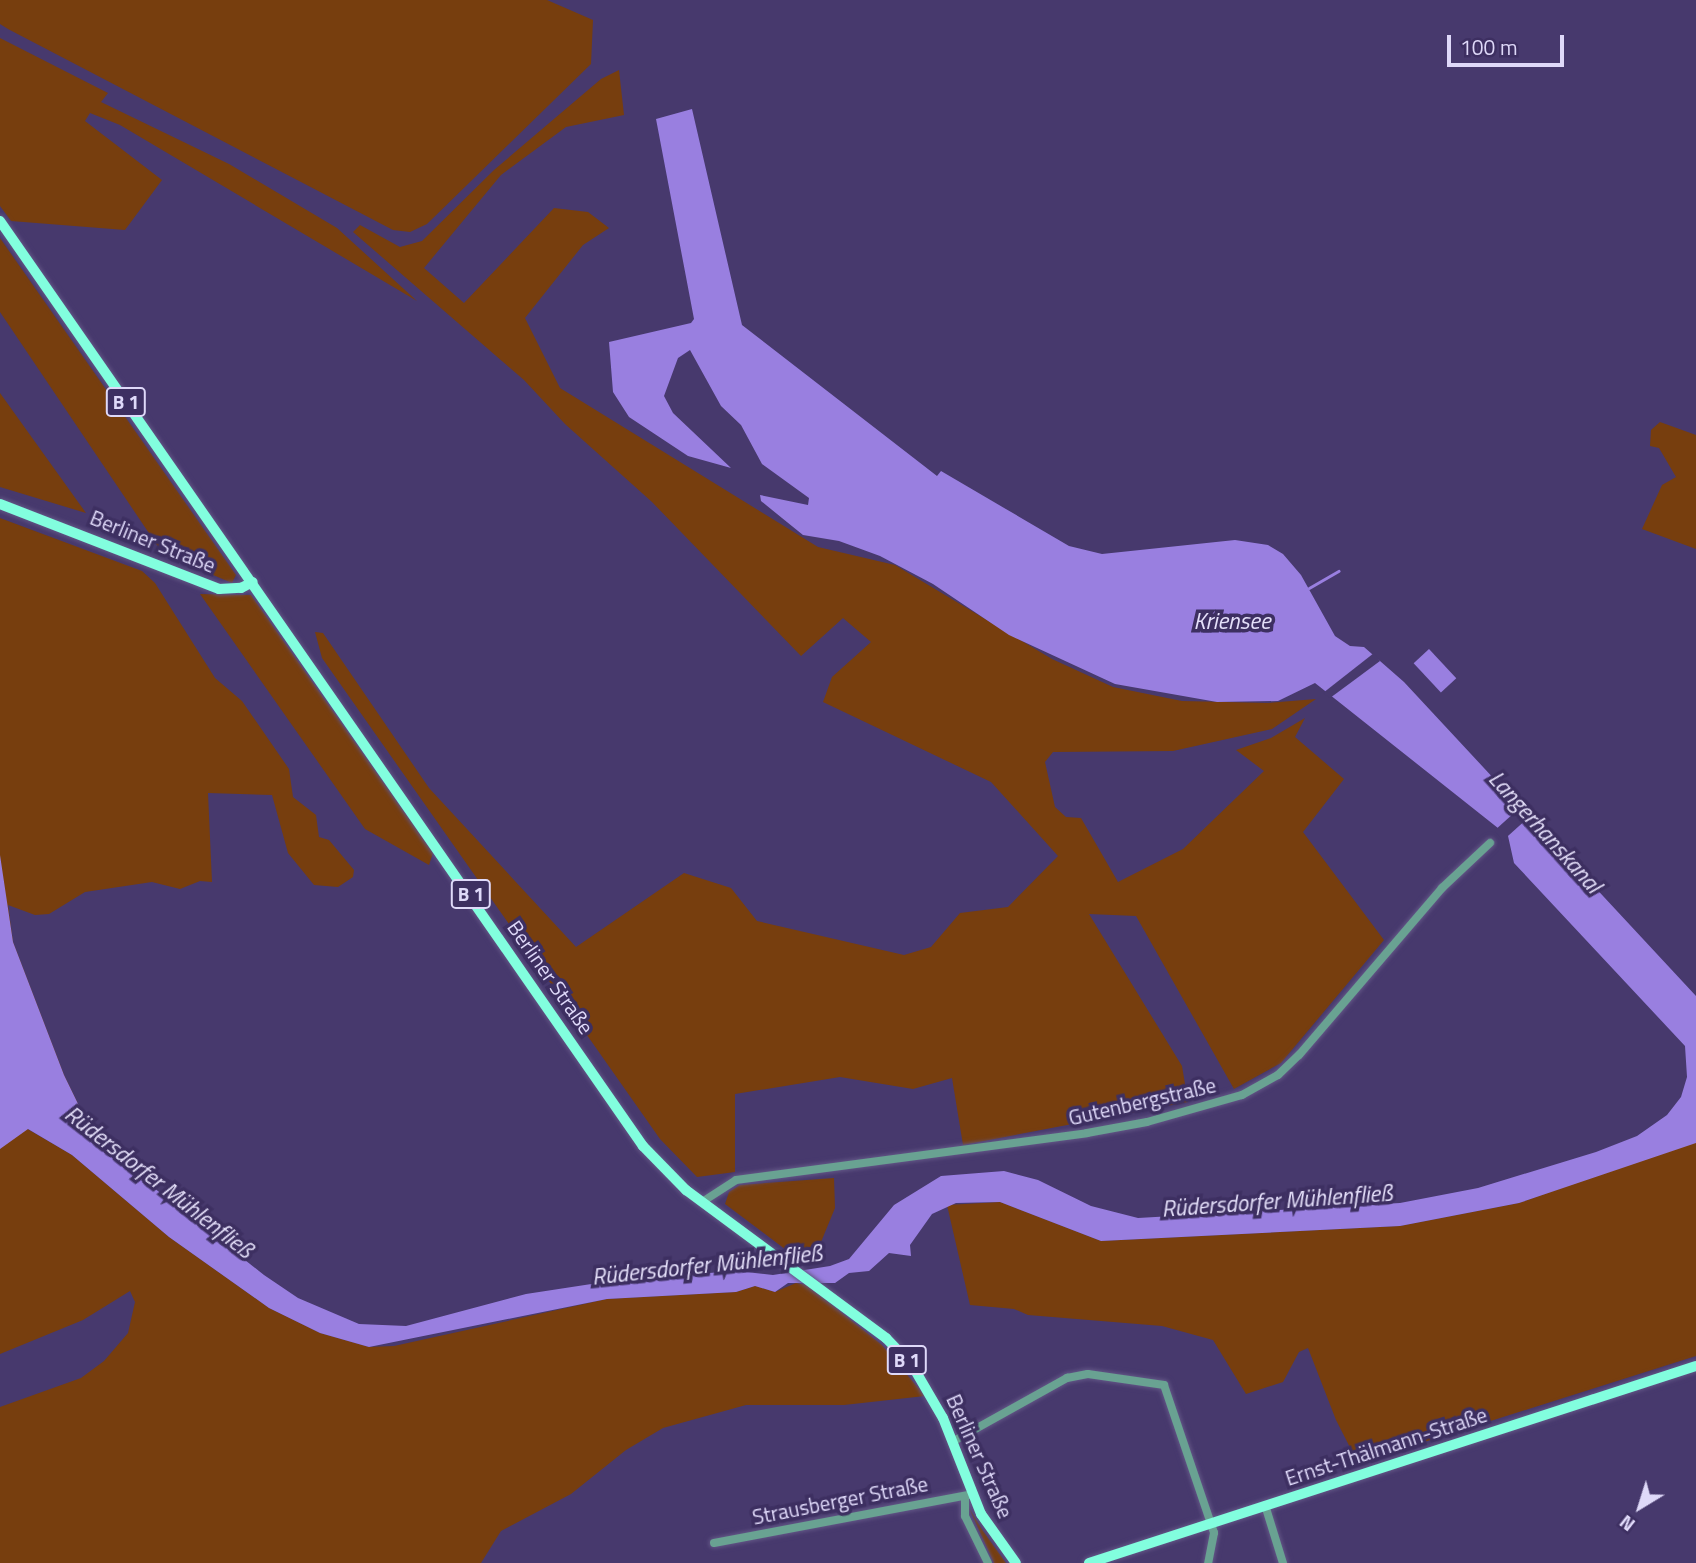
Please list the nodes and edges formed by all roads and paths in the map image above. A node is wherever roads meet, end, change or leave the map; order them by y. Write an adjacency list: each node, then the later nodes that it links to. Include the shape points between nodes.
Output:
1 (0, 221): 3 (main road, B 1)
2 (0, 504): 3 (main road, Berliner Straße, via 219,589)
3 (253, 582): 5 (main road, Berliner Straße / B 1, via 643,1146)
4 (1490, 843): 5 (street, Gutenbergstraße, via 1442,887 1299,1055 1270,1081 1242,1095 1147,1122 1087,1133 736,1180)
5 (702, 1202): 7 (main road, Berliner Straße / B 1, via 886,1338 931,1390)
6 (1696, 1366): 9 (main road, Ernst-Thälmann-Straße)
7 (952, 1442): 8 (main road, Berliner Straße / B 1); 10 (street, via 1067,1378 1088,1374 1164,1385)
8 (969, 1496): 11 (street, Strausberger Straße, via 868,1511); 12 (street, via 965,1516); 13 (main road, Berliner Straße / B 1)
9 (1265, 1505): 10 (main road, Ernst-Thälmann-Straße); 16 (street)
10 (1211, 1523): 14 (main road, Ernst-Thälmann-Straße); 15 (street, via 1215,1543)
11 (714, 1543)
12 (988, 1563)
13 (1016, 1563)
14 (1089, 1563)
15 (1208, 1563)
16 (1283, 1563)

